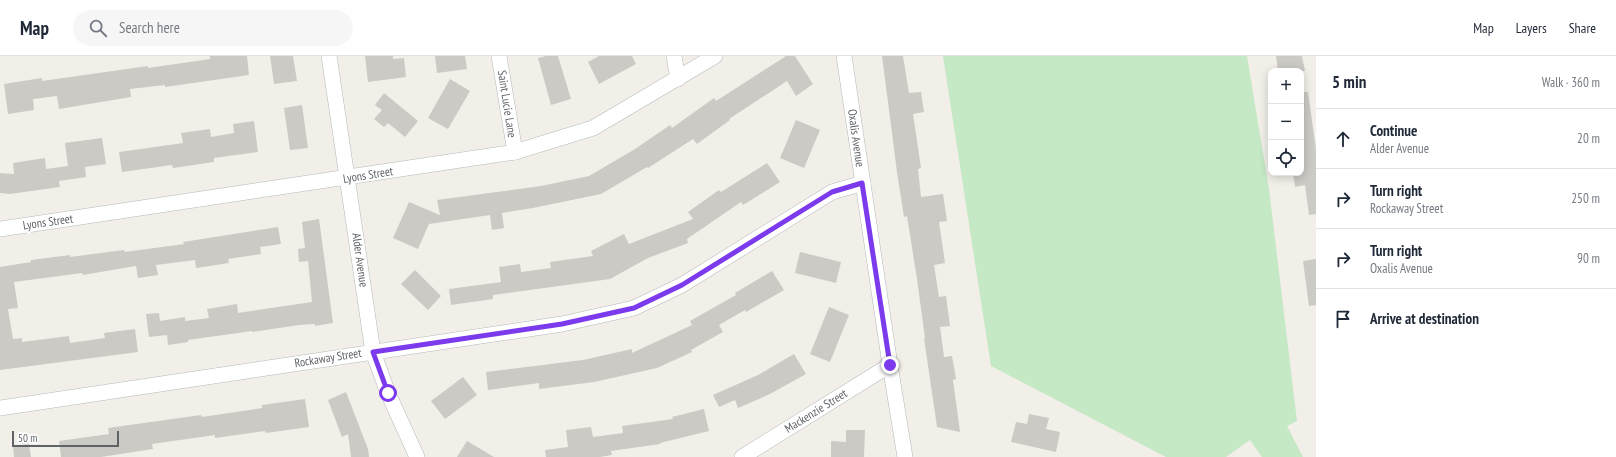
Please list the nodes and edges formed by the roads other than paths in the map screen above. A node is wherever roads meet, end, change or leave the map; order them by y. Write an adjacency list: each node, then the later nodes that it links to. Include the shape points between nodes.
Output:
1 (328, 56): 8 (street, Alder Avenue)
2 (499, 56): 7 (street, Saint Lucie Lane)
3 (674, 56): 6 (street)
4 (715, 56): 6 (street, Lyons Street)
5 (844, 56): 9 (street, Oxalis Avenue)
6 (678, 79): 7 (street, Lyons Street, via 593,128)
7 (515, 152): 8 (street, Lyons Street)
8 (348, 178): 10 (street, Lyons Street); 11 (street, Alder Avenue)
9 (862, 183): 11 (street, Rockaway Street, via 832,192 682,285 634,308 562,324); 12 (street, Oxalis Avenue)
10 (0, 229)
11 (373, 352): 13 (street, Rockaway Street); 14 (street, Alder Avenue, via 388,393)
12 (890, 365): 15 (street, Mackenzie Street); 16 (street, Oxalis Avenue)
13 (0, 408)
14 (417, 457)
15 (742, 457)
16 (905, 457)

